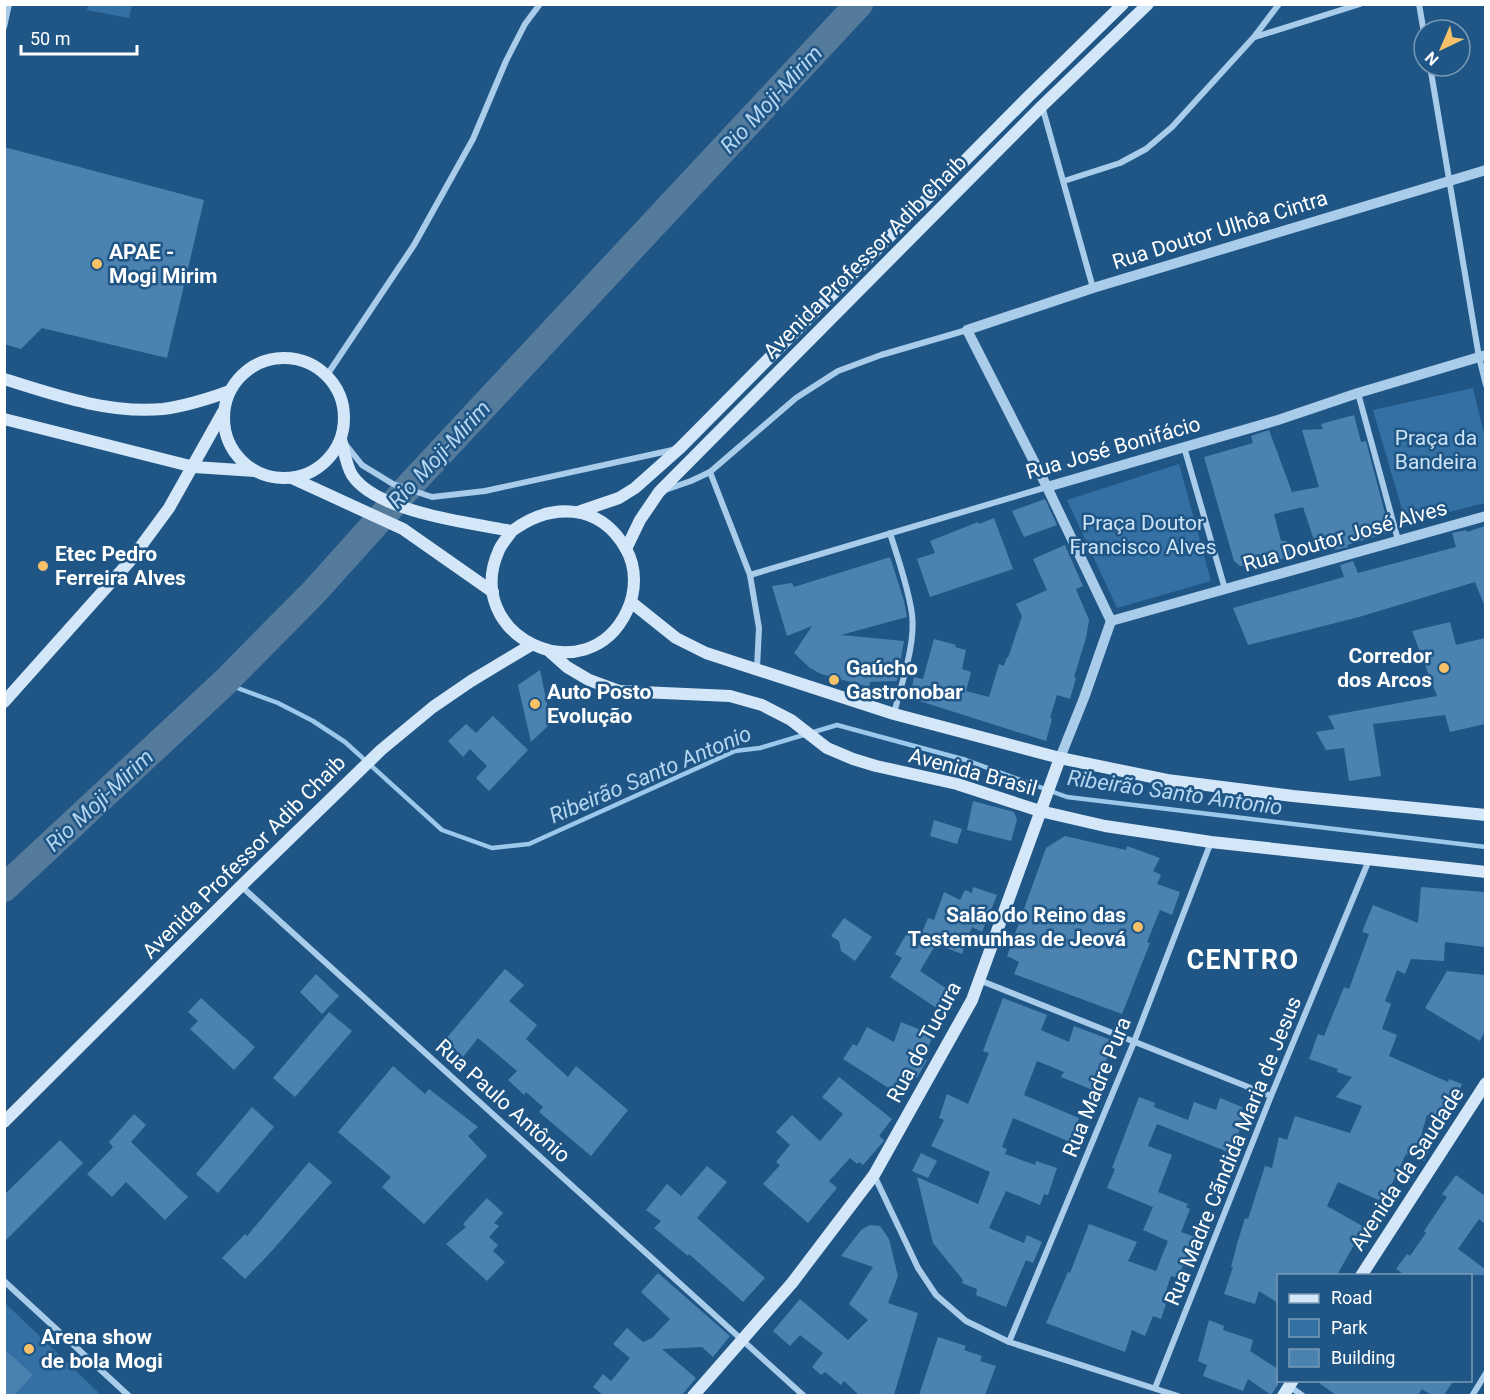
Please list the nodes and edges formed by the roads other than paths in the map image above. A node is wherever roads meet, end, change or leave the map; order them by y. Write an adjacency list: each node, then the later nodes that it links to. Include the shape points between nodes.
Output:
1 (9, 4): 7 (street)
2 (540, 4): 17 (street, via 525,24 473,139 414,244)
3 (1123, 4): 26 (main road, Avenida Professor Adib Chaib)
4 (1148, 4): 10 (main road, Avenida Professor Adib Chaib)
5 (1279, 4): 8 (street)
6 (1360, 4): 8 (street)
7 (4, 27)
8 (1254, 37): 12 (street, via 1172,127 1146,149 1120,163)
9 (1432, 78): 13 (street)
10 (1042, 106): 12 (street); 32 (main road, Avenida Professor Adib Chaib)
11 (1485, 170): 13 (street, Rua Doutor Ulhôa Cintra)
12 (1064, 181): 14 (street)
13 (1450, 181): 14 (street, Rua Doutor Ulhôa Cintra); 16 (street)
14 (1093, 288): 15 (street, Rua Doutor Ulhôa Cintra)
15 (968, 330): 29 (street, via 838,371 796,398); 31 (street)
16 (1482, 356): 19 (street); 21 (street, Rua José Bonifácio)
17 (327, 375): 20 (main road, via 295,358 274,358 255,365 238,378); 24 (main road, via 341,398 345,418)
18 (4, 379): 20 (main road, via 112,408 162,409)
19 (1485, 385)
20 (230, 391): 22 (main road)
21 (1358, 393): 25 (street, Rua José Bonifácio); 37 (street)
22 (224, 411): 27 (main road); 28 (main road, via 231,446)
23 (4, 419): 27 (main road)
24 (341, 439): 26 (street, via 362,465 393,484 432,497 485,491); 30 (main road, via 330,458 313,471); 35 (main road, via 351,473 373,494 418,513)
25 (1184, 447): 31 (street, Rua José Bonifácio); 40 (street)
26 (680, 448): 33 (main road, Avenida Professor Adib Chaib, via 635,488 619,498)
27 (194, 467): 28 (main road); 47 (main road, via 170,508 130,561)
28 (256, 471): 30 (main road)
29 (710, 472): 32 (street); 39 (street)
30 (292, 478): 41 (main road, via 402,529)
31 (1047, 487): 36 (street, Rua José Bonifácio); 43 (street)
32 (659, 492): 38 (main road, Avenida Professor Adib Chaib)
33 (578, 512): 35 (main road, via 543,513); 38 (main road, via 614,532)
34 (1485, 516): 37 (street, Rua Doutor José Alves)
35 (512, 531): 41 (main road, via 493,570)
36 (890, 533): 39 (street, Rua José Bonifácio); 48 (street, via 912,615 912,637)
37 (1398, 540): 40 (street, Rua Doutor José Alves)
38 (626, 549): 42 (main road, via 634,574)
39 (750, 574): 46 (street, via 759,628)
40 (1225, 590): 43 (street, Rua Doutor José Alves)
41 (493, 592): 44 (main road, via 505,623)
42 (631, 602): 45 (main road, via 615,629 590,647 570,652); 46 (main road, Avenida Brasil, via 676,638 706,653)
43 (1111, 621): 49 (street, Rua do Tucura)
44 (531, 645): 45 (main road); 55 (main road, Avenida Professor Adib Chaib, via 433,707 381,750)
45 (549, 651): 50 (main road, Avenida Brasil, via 589,680 619,691 730,696 762,705 791,720 826,748 853,759)
46 (757, 668): 48 (main road, Avenida Brasil)
47 (4, 702)
48 (894, 714): 49 (main road, Avenida Brasil)
49 (1058, 764): 50 (main road, Rua do Tucura); 51 (main road, Avenida Brasil, via 1293,796)
50 (1042, 806): 52 (main road, Avenida Brasil, via 1105,826); 56 (main road, Rua do Tucura)
51 (1485, 815)
52 (1211, 842): 53 (main road, Avenida Brasil); 57 (street, Rua Madre Pura)
53 (1369, 859): 54 (main road, Avenida Brasil); 59 (street, Rua Madre Cãndida Maria de Jesus)
54 (1485, 872)
55 (241, 886): 60 (main road, Avenida Professor Adib Chaib); 64 (street, Rua Paulo Antônio)
56 (979, 980): 57 (street); 61 (main road, Rua do Tucura, via 972,1000)
57 (1134, 1042): 59 (street); 65 (street, Rua Madre Pura)
58 (1485, 1083): 62 (main road, Avenida da Saudade)
59 (1271, 1096): 68 (street, Rua Madre Cãndida Maria de Jesus)
60 (4, 1122)
61 (874, 1175): 64 (main road, Rua do Tucura); 65 (street, via 918,1268 936,1295 966,1321)
62 (1362, 1274)
63 (4, 1281): 69 (street)
64 (743, 1340): 70 (main road, Rua do Tucura); 71 (street, Rua Paulo Antônio)
65 (1008, 1342): 68 (street)
66 (1485, 1373): 74 (street)
67 (1288, 1387): 73 (street)
68 (1155, 1388): 72 (street)
69 (129, 1395)
70 (693, 1395)
71 (804, 1395)
72 (1178, 1395)
73 (1303, 1395)
74 (1472, 1395)

